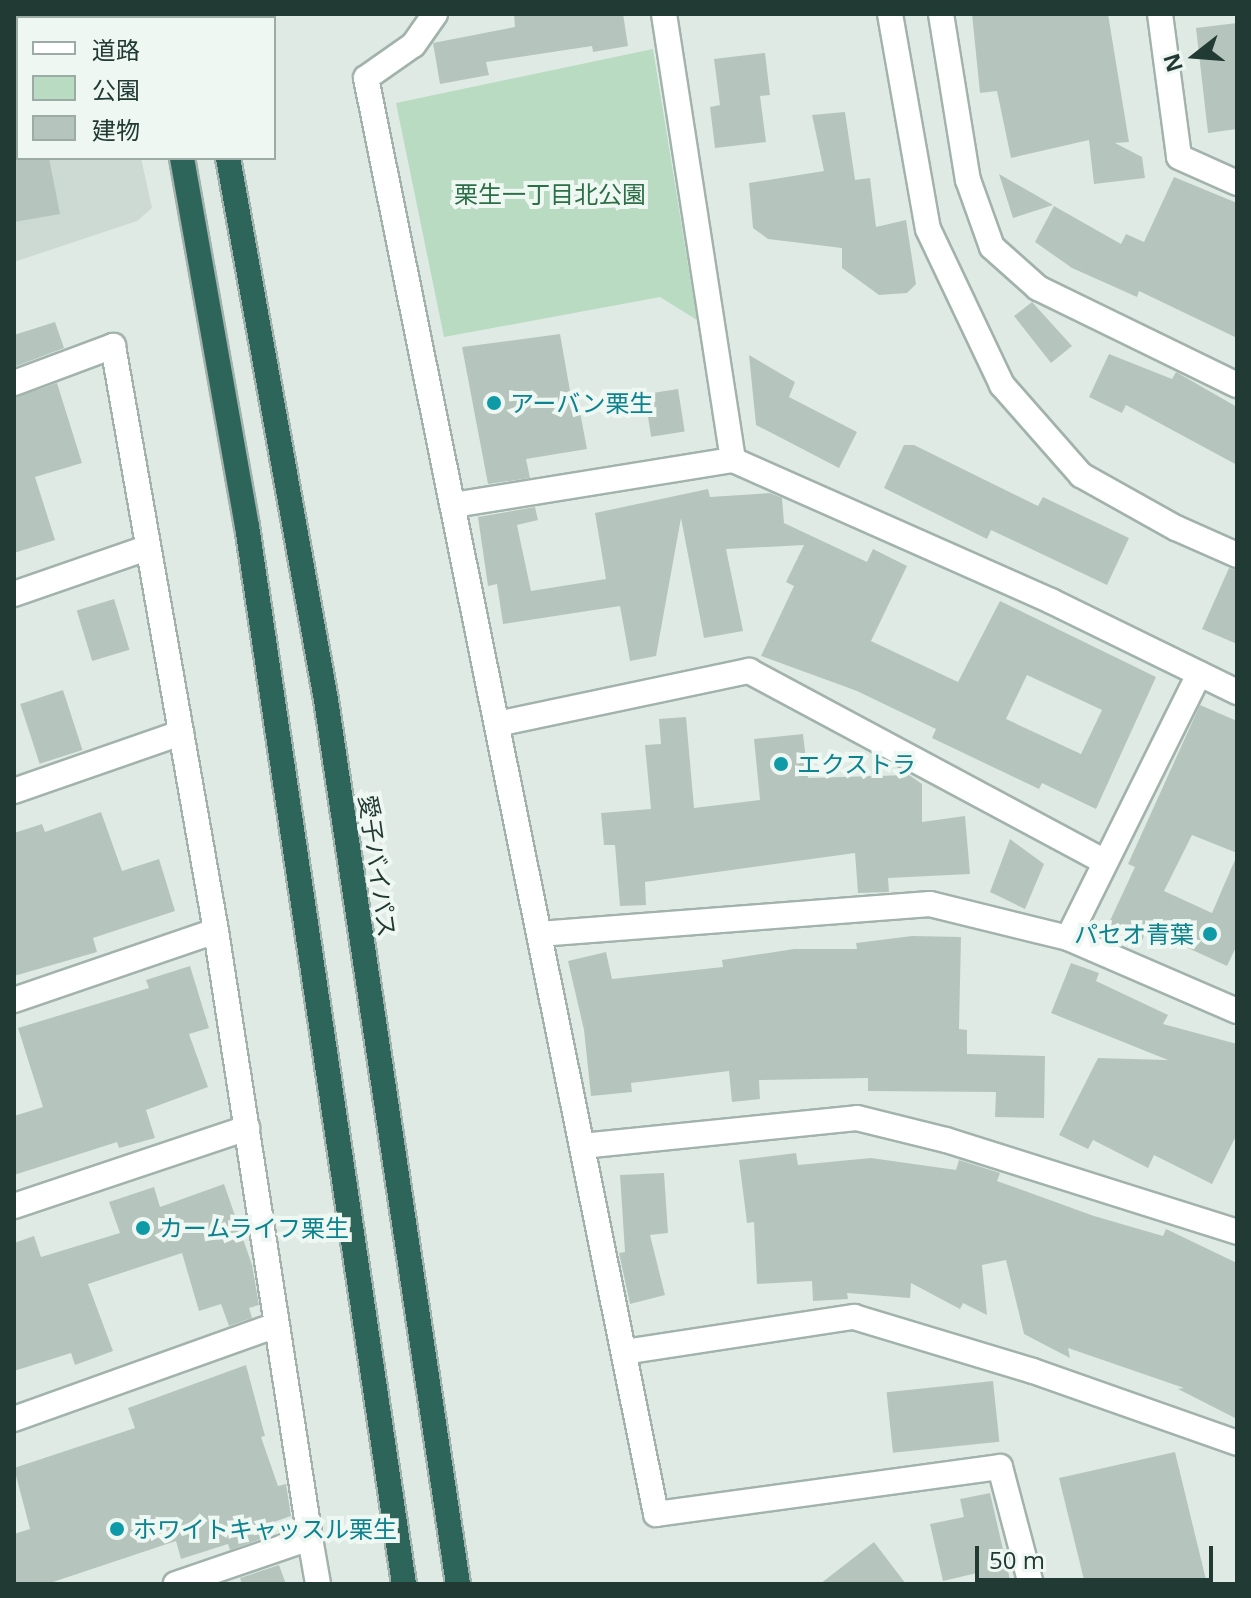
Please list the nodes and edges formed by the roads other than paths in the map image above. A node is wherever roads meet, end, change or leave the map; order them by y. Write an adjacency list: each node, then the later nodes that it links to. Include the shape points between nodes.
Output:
1 (435, 14): 12 (street, via 413,45 366,78)
2 (664, 14): 11 (street)
3 (890, 14): 14 (street, via 928,229 1002,385 1081,475)
4 (941, 14): 10 (street, via 968,180 992,247 1038,288)
5 (1160, 14): 8 (street, via 1179,157)
6 (182, 160): 38 (highway, via 247,526)
7 (228, 160): 39 (highway, 愛子バイパス, via 326,700)
8 (1237, 183)
9 (14, 383): 13 (street, via 113,346)
10 (1237, 385)
11 (733, 460): 12 (street); 16 (street, via 1051,601)
12 (454, 505): 18 (street)
13 (147, 548): 15 (street); 19 (street)
14 (1237, 555)
15 (14, 594)
16 (1199, 674): 17 (street); 21 (street)
17 (1237, 692)
18 (497, 724): 21 (street, via 749,671); 23 (street)
19 (181, 733): 20 (street); 22 (street)
20 (14, 791)
21 (1105, 862): 24 (street)
22 (216, 931): 25 (street); 27 (street)
23 (539, 934): 24 (street, via 930,904); 28 (street)
24 (1068, 938): 26 (street)
25 (14, 1000)
26 (1237, 1011)
27 (247, 1128): 29 (street); 31 (street)
28 (582, 1146): 30 (street, via 857,1118 946,1140); 32 (street)
29 (14, 1206)
30 (1237, 1232)
31 (277, 1325): 33 (street); 35 (street)
32 (624, 1352): 34 (street, via 854,1317 1033,1371); 40 (street, via 656,1514 1000,1467)
33 (14, 1419)
34 (1237, 1443)
35 (310, 1538): 36 (street); 37 (street)
36 (176, 1584)
37 (318, 1584)
38 (404, 1584)
39 (458, 1584)
40 (1031, 1584)

